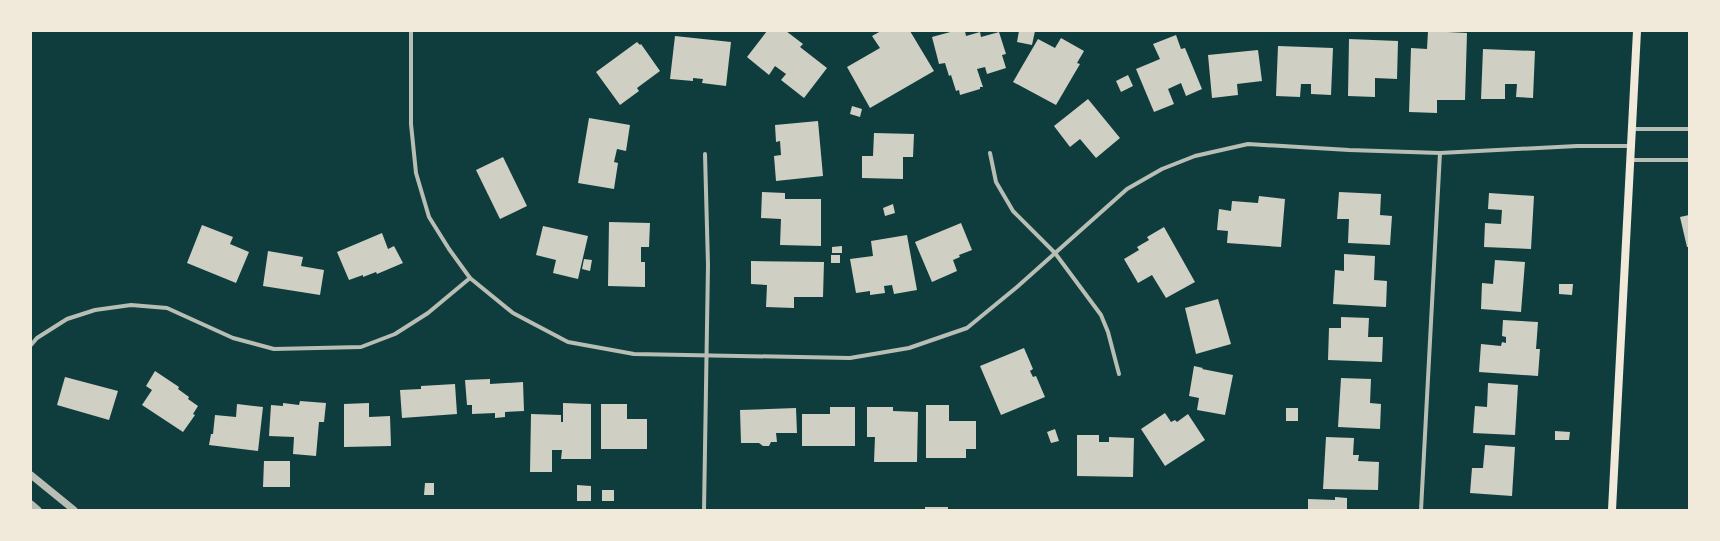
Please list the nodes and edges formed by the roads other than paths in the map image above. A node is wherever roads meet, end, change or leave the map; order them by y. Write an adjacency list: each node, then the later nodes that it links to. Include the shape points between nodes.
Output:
1 (411, 31): 12 (street, via 411,124 416,173 429,217)
2 (1637, 31): 3 (main road)
3 (1631, 129): 4 (street); 5 (main road)
4 (1689, 129)
5 (1630, 146): 6 (street); 9 (main road)
6 (1440, 152): 11 (street, via 1248,144 1195,156 1162,168 1127,189); 21 (street)
7 (990, 153): 11 (street, via 996,182 1014,211)
8 (705, 154): 14 (street)
9 (1629, 160): 10 (street); 22 (main road)
10 (1689, 160)
11 (1055, 253): 14 (street, via 967,328 909,348 850,358); 15 (street, via 1101,316)
12 (470, 278): 13 (street, via 428,312 395,334 361,347 274,349 233,338 167,308 131,305 95,310 67,319 37,338); 14 (street, via 513,313 568,342 634,354)
13 (31, 345)
14 (707, 355): 20 (street)
15 (1119, 374)
16 (31, 475): 19 (street)
17 (31, 504): 18 (street)
18 (38, 510)
19 (74, 510)
20 (704, 510)
21 (1421, 510)
22 (1612, 510)

